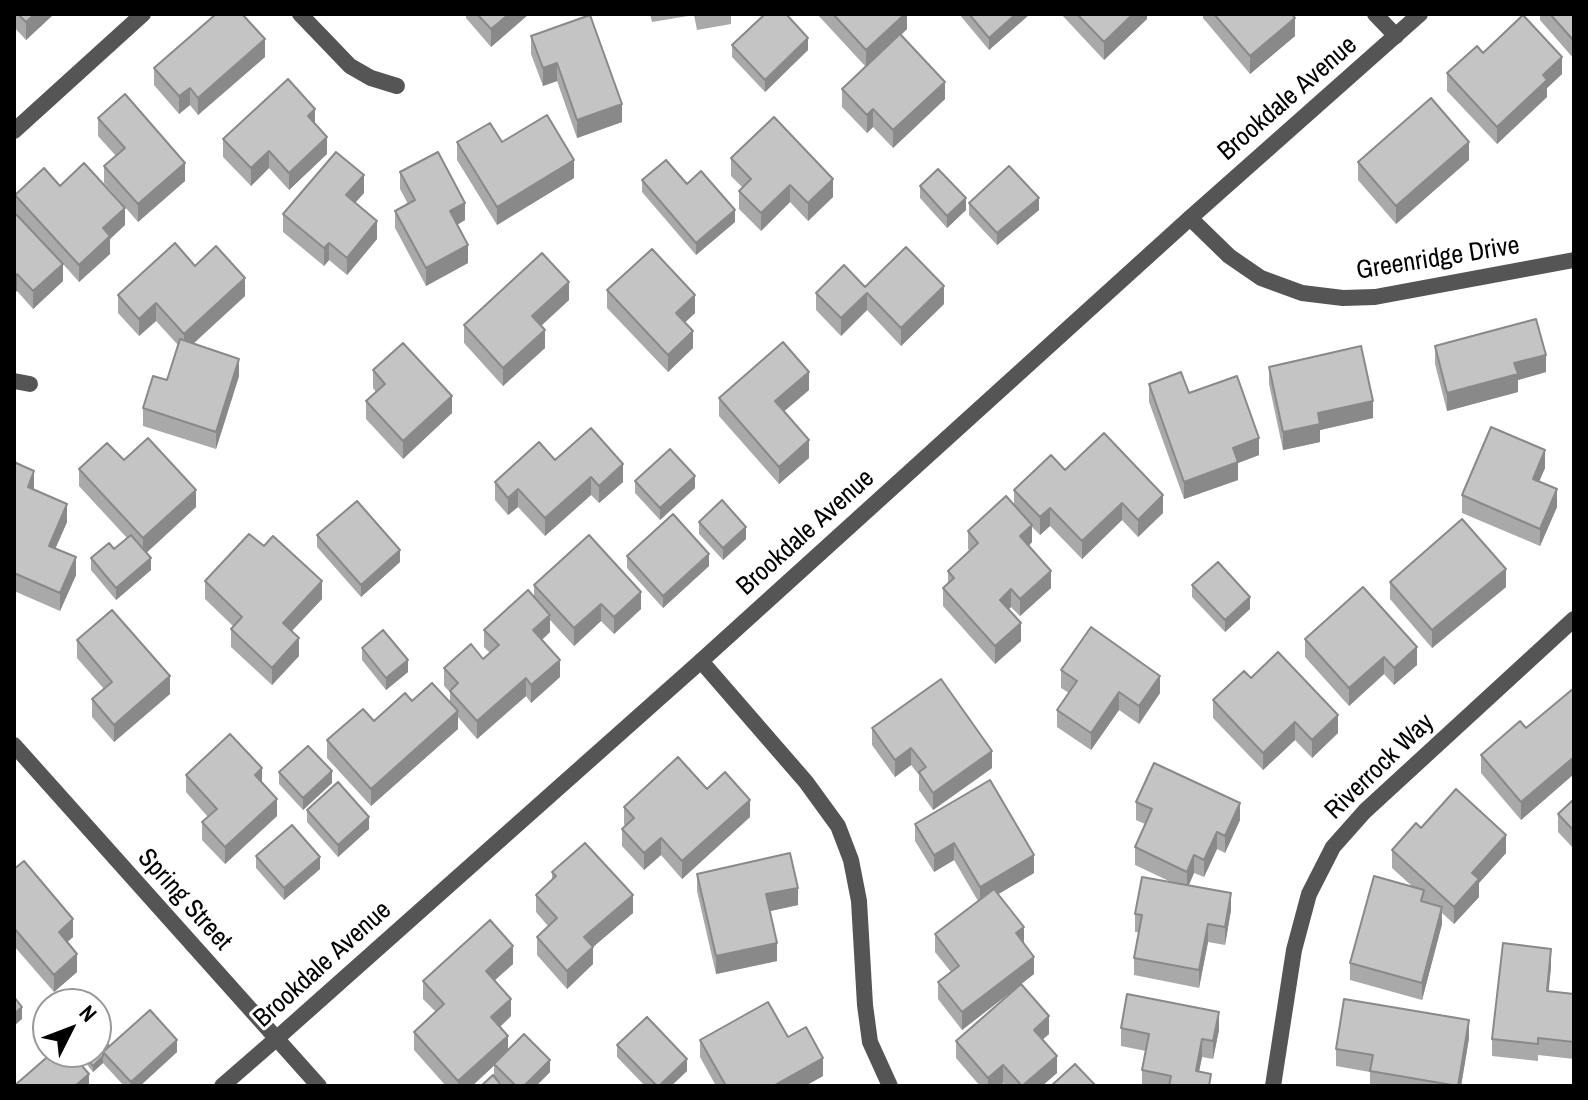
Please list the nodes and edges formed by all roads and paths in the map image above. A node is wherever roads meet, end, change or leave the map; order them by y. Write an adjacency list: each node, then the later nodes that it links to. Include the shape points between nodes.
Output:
1 (143, 14): 7 (street)
2 (300, 14): 6 (street, via 350,66)
3 (1375, 14): 5 (street)
4 (1420, 14): 5 (street, Brookdale Avenue)
5 (1396, 36): 8 (street, Brookdale Avenue)
6 (397, 86)
7 (14, 131)
8 (1190, 218): 9 (street, Greenridge Drive, via 1261,278 1302,293 1343,298 1375,297); 11 (street, Brookdale Avenue)
9 (1574, 260)
10 (1573, 621): 17 (street, Riverrock Way, via 1365,811 1333,847 1309,894 1294,950)
11 (701, 661): 13 (street, Brookdale Avenue); 16 (street, via 838,826 859,901 870,1042)
12 (14, 745): 13 (street, Spring Street)
13 (276, 1039): 14 (street, Brookdale Avenue); 15 (street, Spring Street)
14 (222, 1086)
15 (319, 1086)
16 (890, 1086)
17 (1273, 1086)

